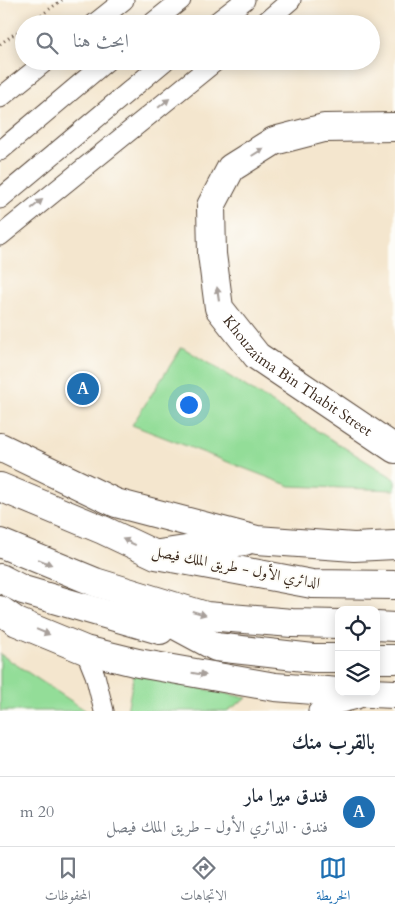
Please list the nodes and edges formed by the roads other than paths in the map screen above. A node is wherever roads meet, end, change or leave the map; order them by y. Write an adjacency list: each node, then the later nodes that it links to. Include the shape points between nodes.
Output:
1 (124, 0): 5 (lane)
2 (181, 0): 6 (lane)
3 (245, 0): 7 (lane)
4 (291, 0): 8 (lane)
5 (105, 15)
6 (162, 15)
7 (226, 15)
8 (274, 15)
9 (35, 70): 13 (lane)
10 (96, 70): 15 (lane)
11 (154, 70): 16 (lane)
12 (205, 70): 17 (lane, one-way to 12)
13 (0, 98)
14 (395, 127): 19 (main road, Khouzaima Bin Thabit Street, one-way to 14, via 257,356 220,308 212,254 211,206 231,168 274,141 324,128)
15 (0, 151)
16 (0, 198)
17 (0, 236)
18 (0, 447): 21 (main road, via 116,503)
19 (395, 449)
20 (0, 486): 24 (main road, الدائري الأول - طريق الملك فيصل, one-way to 20)
21 (257, 540): 23 (main road, via 354,547); 24 (main road)
22 (0, 544): 26 (main road, one-way to 26)
23 (395, 545)
24 (156, 555): 27 (main road, الدائري الأول - طريق الملك فيصل, via 312,584)
25 (0, 578): 32 (main road, via 23,590)
26 (95, 582): 29 (main road, one-way to 29, via 206,616); 32 (main road)
27 (395, 585)
28 (0, 610): 33 (main road, one-way to 33, via 17,622)
29 (335, 624)
30 (380, 626): 31 (main road)
31 (395, 627)
32 (216, 647): 34 (main road)
33 (86, 650): 37 (main road, one-way to 37, via 138,663 275,686); 39 (lane)
34 (335, 658)
35 (380, 659): 36 (main road)
36 (395, 660)
37 (335, 692)
38 (385, 694): 40 (lane)
39 (104, 711)
40 (318, 711)

